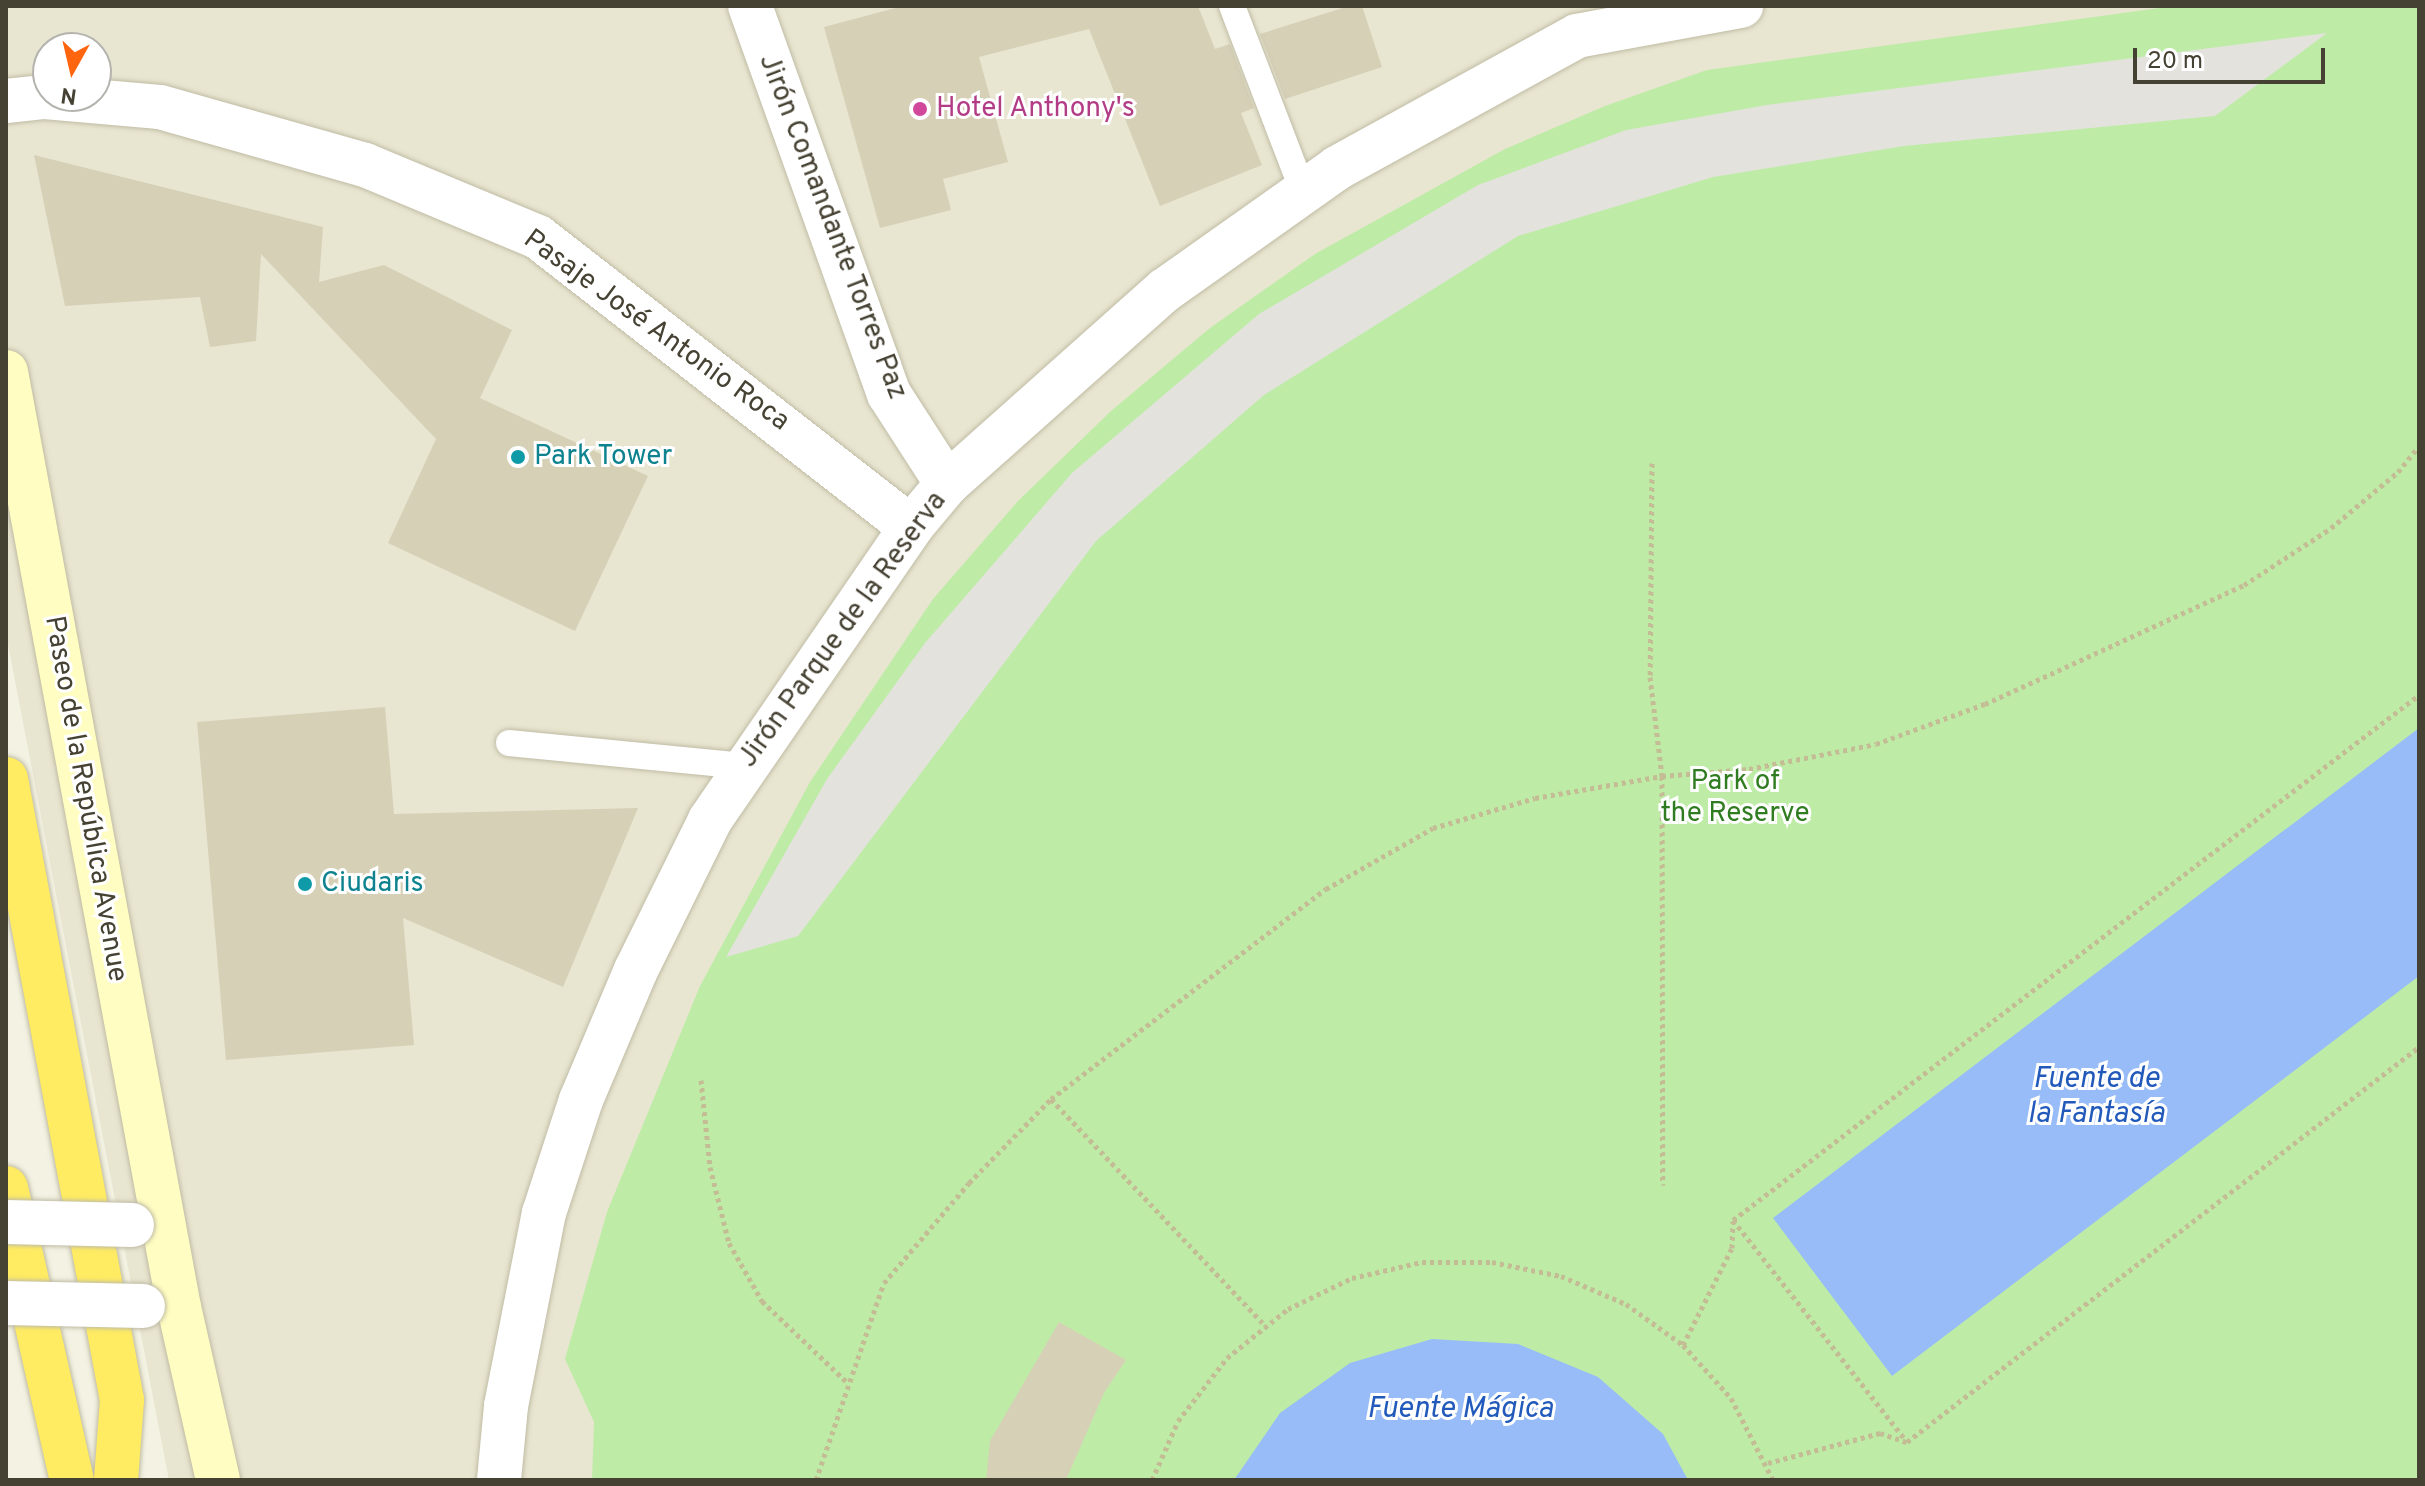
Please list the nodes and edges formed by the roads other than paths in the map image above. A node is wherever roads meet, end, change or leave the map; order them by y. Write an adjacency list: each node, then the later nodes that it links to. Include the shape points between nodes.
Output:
1 (750, 6): 7 (street, Jirón Comandante Torres Paz, via 889,394)
2 (1232, 6): 5 (lane)
3 (1741, 6): 5 (street, Jirón Parque de la Reserva, via 1577,36)
4 (6, 101): 8 (street, Pasaje José Antonio Roca, via 45,97 160,107 365,165 538,237)
5 (1303, 191): 7 (street, Jirón Parque de la Reserva, via 1165,290)
6 (6, 372): 14 (main road, Paseo de la República Avenue)
7 (947, 484): 8 (street, Jirón Parque de la Reserva)
8 (911, 527): 10 (street, Jirón Parque de la Reserva)
9 (509, 743): 10 (lane)
10 (744, 766): 20 (street, Jirón Parque de la Reserva, via 710,820 636,970 581,1100 544,1213 506,1406)
11 (6, 779): 18 (highway, via 122,1400)
12 (6, 1188): 17 (highway)
13 (6, 1222): 14 (street, bridge)
14 (148, 1226): 16 (main road, Paseo de la República Avenue)
15 (6, 1303): 16 (street, bridge)
16 (161, 1306): 19 (main road)
17 (72, 1480)
18 (116, 1480)
19 (218, 1480)
20 (499, 1480)

